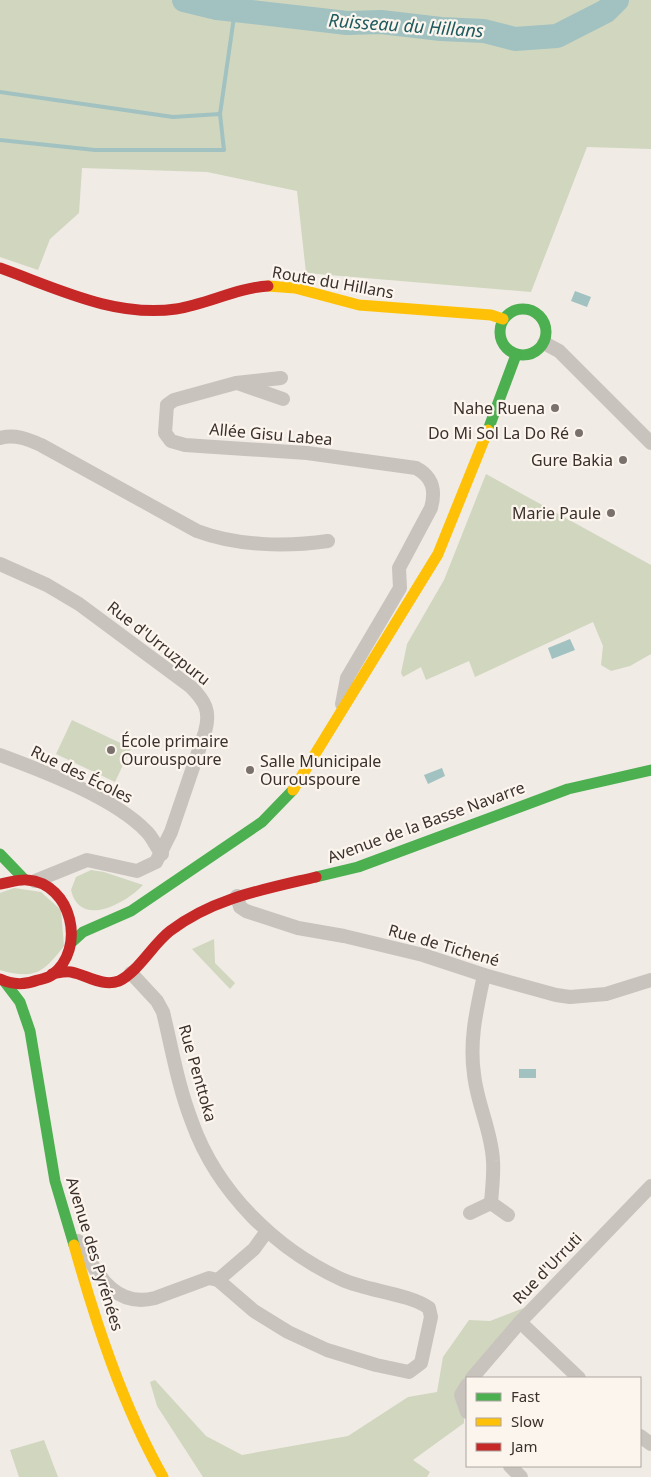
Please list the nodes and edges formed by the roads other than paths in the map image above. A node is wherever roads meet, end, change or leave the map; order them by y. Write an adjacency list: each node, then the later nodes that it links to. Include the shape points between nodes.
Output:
1 (0, 268): 2 (street, Route du Hillans, via 114,307 143,311 175,309 250,287 277,286 390,309 491,315)
2 (503, 319): 3 (street, via 517,310 534,312 545,325); 4 (street, via 502,344)
3 (544, 343): 4 (street, via 527,356); 9 (street, via 559,351)
4 (516, 355): 13 (street, via 449,530)
5 (281, 378): 6 (street, Allée Gisu Labea)
6 (236, 383): 7 (street); 11 (street, Allée Gisu Labea, via 166,405 165,433 171,441 185,445 307,453 416,468 427,474 434,498)
7 (283, 399)
8 (0, 438): 10 (street, via 24,438 41,445 215,538 294,546)
9 (651, 443)
10 (328, 541)
11 (402, 561): 13 (street); 14 (street, Allée Gisu Labea, via 400,588 347,678)
12 (0, 564): 18 (street, Rue d'Urruzpuru, via 59,591 91,611 202,697 207,706 205,732)
13 (417, 590): 14 (street)
14 (340, 717): 25 (street, via 297,786 262,822 131,911)
15 (0, 755): 18 (street, Rue des Écoles, via 71,785 125,813 146,831)
16 (651, 770): 23 (street, Avenue de la Basse Navarre, via 568,789 358,866)
17 (0, 854): 20 (street)
18 (162, 854): 19 (street, via 156,862 137,871 97,860)
19 (77, 863): 20 (street); 22 (street, via 66,875)
20 (30, 880): 21 (street); 22 (street, via 48,886)
21 (0, 884)
22 (59, 896): 24 (street)
23 (237, 896): 27 (street, Avenue de la Basse Navarre, via 207,908 171,930 152,946); 29 (street, Rue de Tichené, via 240,907 252,914 298,928 423,954)
24 (78, 915): 25 (street); 26 (street)
25 (102, 922): 26 (street, via 83,932)
26 (72, 944): 28 (street, via 64,961); 30 (street, via 79,963)
27 (131, 973): 30 (street, Avenue de la Basse Navarre, via 118,981 105,983); 38 (street, Rue Penttoka, via 158,1001 163,1012 180,1086 206,1154 244,1207)
28 (52, 974): 30 (street, Avenue de la Basse Navarre, via 70,972); 33 (street)
29 (484, 975): 32 (street, Rue de Tichené, via 570,997 606,994); 36 (street, via 472,1035 472,1058 479,1107 488,1130 502,1209)
30 (90, 978)
31 (2, 980): 33 (street); 34 (street, Avenue des Pyrénées, via 20,1002)
32 (651, 980)
33 (33, 991): 34 (street, Avenue des Pyrénées)
34 (30, 1031): 37 (street, Avenue des Pyrénées)
35 (651, 1186): 40 (street, Rue d'Urruti)
36 (470, 1213)
37 (64, 1219): 39 (street, via 105,1284 122,1295 146,1300 209,1278); 46 (street, Avenue des Pyrénées, via 114,1366 144,1443)
38 (267, 1231): 39 (street, via 254,1249); 39 (street, Rue Penttoka, via 286,1247 344,1280 372,1291 422,1303 429,1308 431,1317 421,1363 417,1368 409,1372 327,1350 288,1332 254,1311)
39 (218, 1280)
40 (520, 1322): 41 (street, Rue d'Urruti); 42 (street)
41 (473, 1377)
42 (578, 1377)
43 (466, 1387): 44 (street, via 461,1395)
44 (466, 1409)
45 (511, 1467): 47 (street)
46 (163, 1477)
47 (521, 1477)

